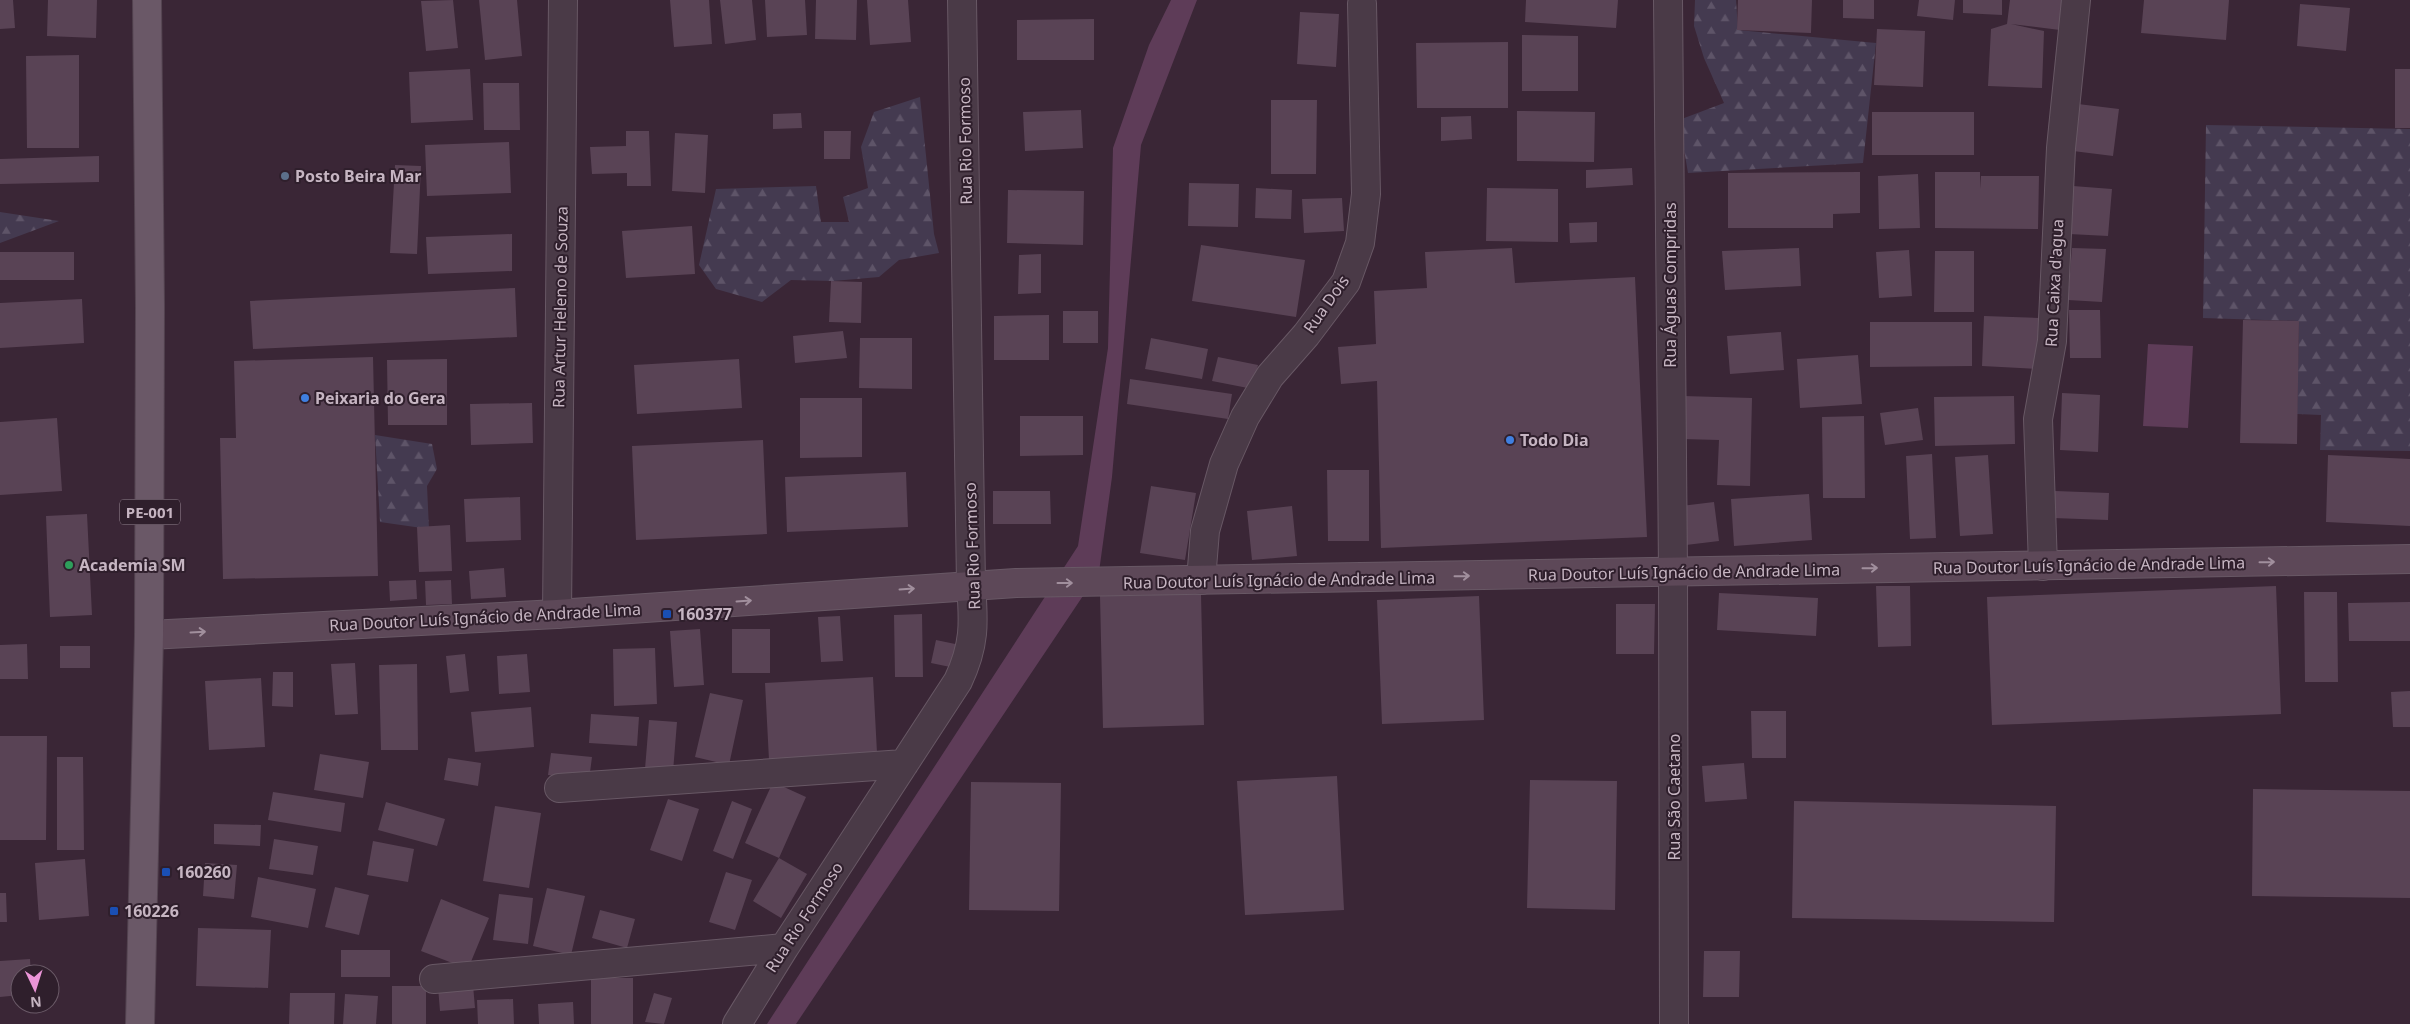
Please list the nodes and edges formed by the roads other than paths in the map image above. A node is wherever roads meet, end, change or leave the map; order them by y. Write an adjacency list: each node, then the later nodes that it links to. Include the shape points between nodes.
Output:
1 (147, 0): 13 (main road, PE-001)
2 (564, 0): 12 (street, Rua Artur Heleno de Souza)
3 (962, 0): 11 (street, Rua Rio Formoso)
4 (1668, 0): 9 (street, Rua Águas Compridas)
5 (2076, 0): 8 (street, Rua Caixa d'agua, via 2061,148 2052,341 2038,420)
6 (1362, 4): 10 (street, Rua Dois, via 1366,194 1360,243 1346,282 1270,376 1245,417 1224,464 1205,531)
7 (2410, 559): 8 (main road, Rua Doutor Luís Ignácio de Andrade Lima, one-way to 7)
8 (2043, 566): 9 (main road, Rua Doutor Luís Ignácio de Andrade Lima, one-way to 8)
9 (1673, 571): 10 (main road, Rua Doutor Luís Ignácio de Andrade Lima, one-way to 9); 20 (street, Rua São Caetano)
10 (1201, 580): 11 (main road, Rua Doutor Luís Ignácio de Andrade Lima, one-way to 10)
11 (971, 585): 12 (main road, Rua Doutor Luís Ignácio de Andrade Lima, one-way to 11); 14 (street, Rua Rio Formoso, via 974,619 968,659 958,681)
12 (557, 614): 13 (main road, Rua Doutor Luís Ignácio de Andrade Lima, one-way to 12)
13 (149, 635): 18 (main road, PE-001)
14 (904, 764): 15 (street); 16 (street, Rua Rio Formoso)
15 (560, 788)
16 (784, 948): 17 (street); 19 (street, Rua Rio Formoso)
17 (434, 980)
18 (140, 1024)
19 (737, 1024)
20 (1674, 1024)

